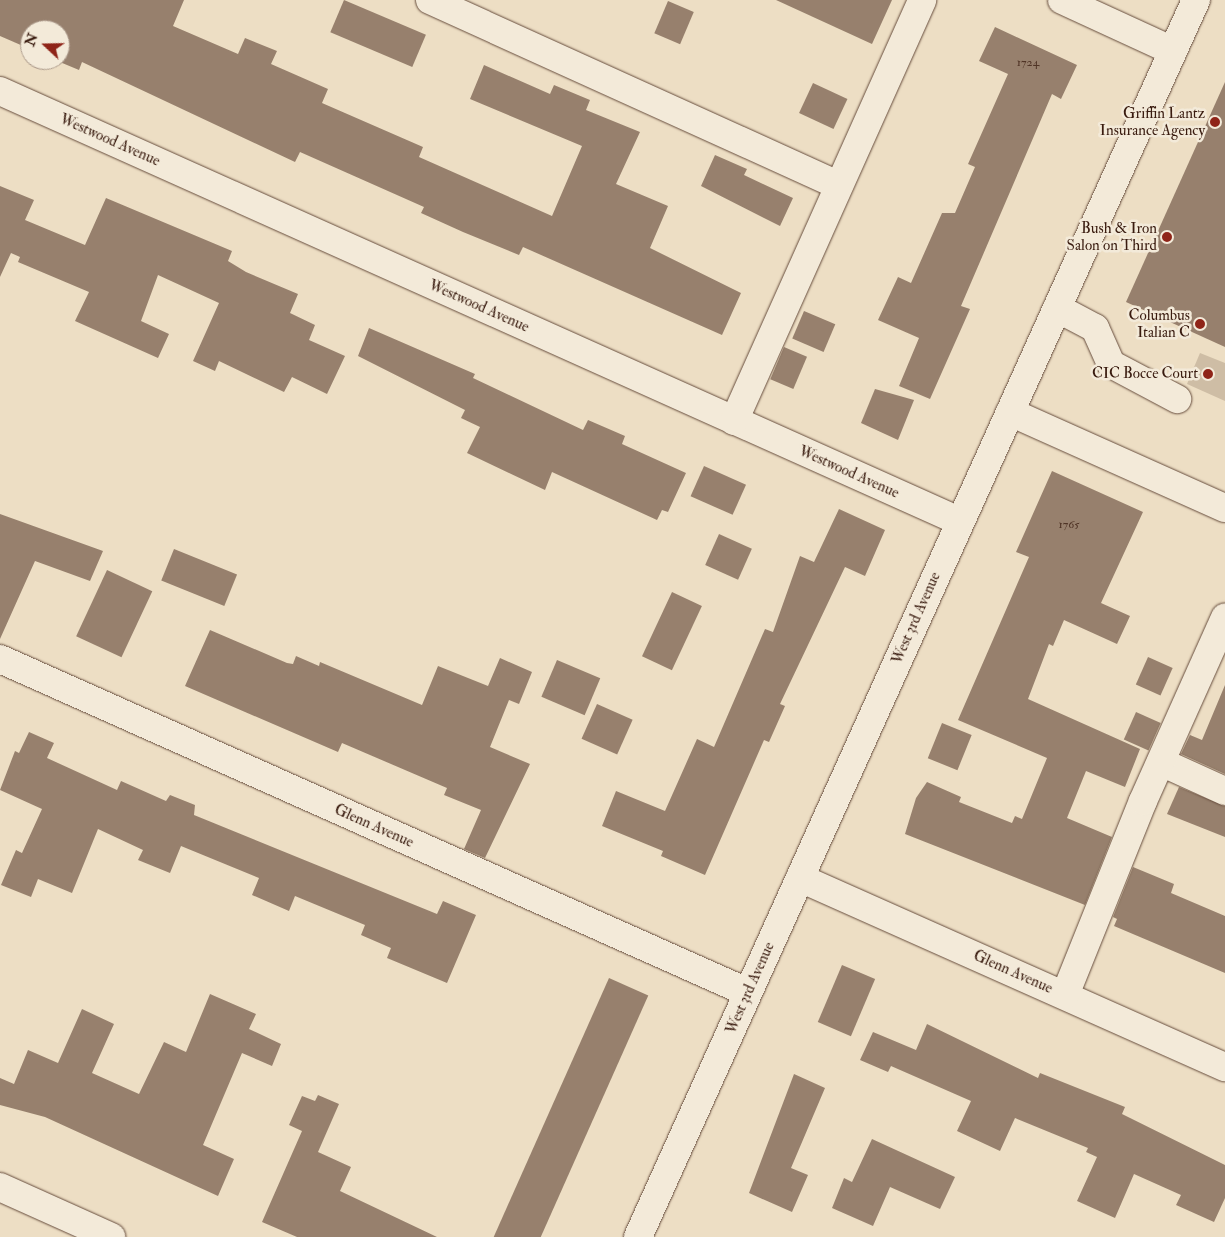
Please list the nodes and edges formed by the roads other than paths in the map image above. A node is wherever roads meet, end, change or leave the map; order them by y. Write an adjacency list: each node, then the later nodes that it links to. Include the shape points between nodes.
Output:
1 (430, 0): 7 (street)
2 (922, 0): 7 (street)
3 (1062, 0): 5 (street)
4 (1196, 0): 5 (street, West 3rd Avenue)
5 (1173, 51): 8 (street, West 3rd Avenue)
6 (0, 91): 11 (street, Westwood Avenue)
7 (836, 184): 11 (street)
8 (1057, 308): 9 (street, via 1095,328 1111,364); 10 (street, West 3rd Avenue)
9 (1177, 399)
10 (1010, 412): 12 (street); 13 (street, West 3rd Avenue)
11 (734, 421): 13 (street, Westwood Avenue)
12 (1225, 508)
13 (959, 521): 18 (street, West 3rd Avenue)
14 (1225, 618): 16 (street)
15 (0, 659): 19 (street, Glenn Avenue)
16 (1161, 762): 17 (street); 20 (street)
17 (1225, 791)
18 (800, 878): 19 (street, West 3rd Avenue); 20 (street, Glenn Avenue)
19 (748, 992): 24 (street, West 3rd Avenue)
20 (1065, 996): 21 (street, Glenn Avenue)
21 (1225, 1067)
22 (0, 1187): 23 (street)
23 (110, 1237)
24 (638, 1237)

